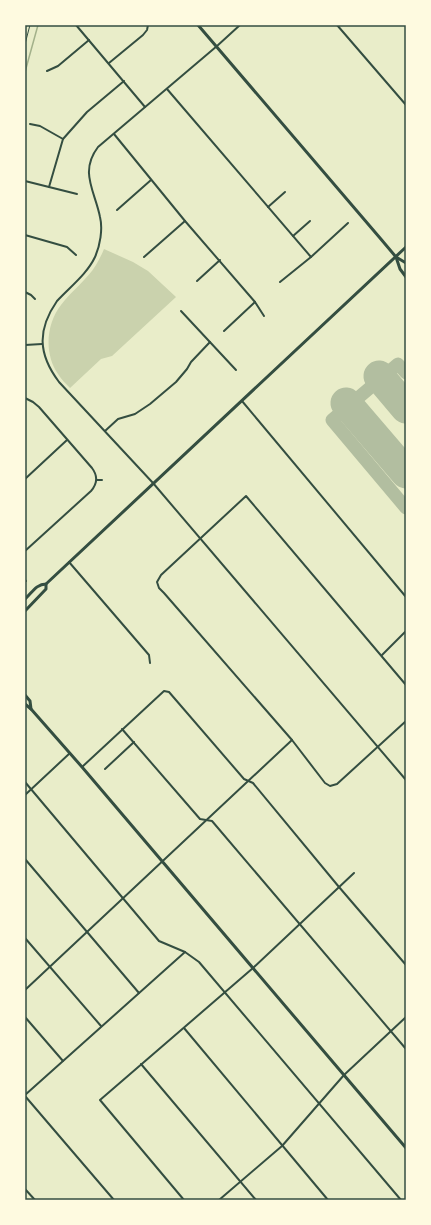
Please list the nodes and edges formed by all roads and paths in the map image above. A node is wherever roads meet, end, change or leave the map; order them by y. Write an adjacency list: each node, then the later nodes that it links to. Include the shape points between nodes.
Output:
1 (30, 25): 8 (path)
2 (76, 25): 7 (street)
3 (198, 25): 9 (main road)
4 (240, 25): 9 (street)
5 (337, 25): 14 (street)
6 (148, 26): 10 (street, via 143,35)
7 (89, 40): 10 (street); 11 (street, via 58,66)
8 (25, 44)
9 (217, 46): 13 (street); 33 (main road)
10 (109, 63): 12 (street)
11 (47, 71)
12 (124, 81): 15 (street); 18 (street, via 87,112)
13 (167, 89): 15 (street); 24 (street)
14 (406, 105)
15 (145, 107): 17 (street)
16 (30, 124): 18 (street, via 40,126)
17 (114, 134): 19 (street); 49 (street, via 98,147 89,168 91,188 100,218 100,236 95,255 84,272 52,308 44,326)
18 (64, 139): 21 (street)
19 (152, 180): 25 (street); 26 (street)
20 (25, 181): 21 (street)
21 (49, 187): 23 (street)
22 (285, 192): 24 (street)
23 (77, 194)
24 (268, 207): 30 (street)
25 (117, 210)
26 (185, 221): 34 (street); 36 (street)
27 (310, 221): 30 (street)
28 (348, 223): 35 (street)
29 (25, 236): 32 (street, via 67,247)
30 (292, 236): 35 (street)
31 (406, 247): 33 (main road)
32 (76, 255)
33 (396, 256): 37 (main road); 38 (main road); 52 (main road)
34 (144, 257)
35 (311, 257): 40 (street)
36 (220, 260): 39 (street); 43 (street)
37 (406, 263)
38 (406, 277)
39 (197, 280)
40 (280, 282)
41 (25, 292): 42 (street)
42 (35, 299)
43 (255, 302): 45 (street); 46 (street)
44 (181, 311): 47 (street)
45 (264, 316)
46 (224, 331)
47 (210, 342): 50 (street); 53 (street, via 176,382 149,405 135,414 118,420)
48 (25, 344): 49 (street)
49 (42, 344): 53 (street, via 52,373)
50 (236, 370)
51 (25, 398): 54 (street, via 39,407)
52 (241, 400): 58 (main road); 63 (street)
53 (106, 431): 58 (street)
54 (68, 440): 55 (street); 56 (street, via 95,472)
55 (25, 479)
56 (97, 480): 57 (street); 60 (street, via 91,491)
57 (102, 480)
58 (153, 483): 59 (street); 61 (main road)
59 (200, 538): 67 (street, via 246,496); 75 (street, via 156,582); 77 (street)
60 (25, 551)
61 (69, 562): 62 (main road); 68 (street, via 149,655)
62 (46, 584): 64 (main road, via 41,584); 65 (main road, via 46,589)
63 (406, 597)
64 (25, 599)
65 (25, 611)
66 (406, 631): 67 (street)
67 (382, 656): 69 (street)
68 (150, 663)
69 (406, 685)
70 (25, 695): 72 (main road, via 30,701)
71 (25, 704): 72 (main road)
72 (31, 709): 78 (main road)
73 (406, 721): 77 (street)
74 (122, 729): 76 (street); 79 (street); 82 (street, via 164,691 169,692)
75 (292, 740): 77 (street, via 330,786 337,784); 82 (street)
76 (134, 742): 80 (street); 86 (street, via 200,819)
77 (378, 747): 81 (street)
78 (70, 753): 79 (main road); 84 (street)
79 (82, 767): 88 (main road)
80 (105, 769)
81 (406, 780)
82 (248, 781): 86 (street); 90 (street, via 253,783)
83 (25, 782): 84 (street)
84 (32, 789): 85 (street); 91 (street)
85 (25, 795)
86 (207, 820): 88 (street); 92 (street, via 212,821)
87 (25, 859): 93 (street)
88 (161, 861): 91 (street); 98 (main road)
89 (354, 873): 90 (street)
90 (338, 887): 92 (street); 96 (street)
91 (122, 898): 93 (street); 95 (street, via 159,941)
92 (300, 924): 98 (street); 106 (street)
93 (87, 932): 97 (street); 100 (street)
94 (25, 938): 97 (street)
95 (185, 952): 100 (street); 101 (street, via 199,962)
96 (406, 965)
97 (50, 967): 99 (street); 104 (street)
98 (253, 968): 101 (street); 110 (main road)
99 (25, 990)
100 (139, 993): 104 (street)
101 (226, 993): 105 (street); 112 (street)
102 (25, 1017): 108 (street)
103 (406, 1017): 106 (street)
104 (102, 1026): 108 (street)
105 (184, 1028): 109 (street); 113 (street)
106 (391, 1031): 107 (street); 110 (street)
107 (406, 1049)
108 (63, 1061): 111 (street)
109 (141, 1064): 115 (street); 119 (street, via 100,1100)
110 (344, 1075): 112 (street); 114 (main road)
111 (25, 1096): 118 (street)
112 (319, 1104): 113 (street); 123 (street)
113 (282, 1146): 115 (street); 122 (street)
114 (406, 1148)
115 (240, 1182): 120 (street); 121 (street)
116 (25, 1189): 117 (street)
117 (35, 1200)
118 (114, 1200)
119 (184, 1200)
120 (219, 1200)
121 (256, 1200)
122 (328, 1200)
123 (401, 1200)

